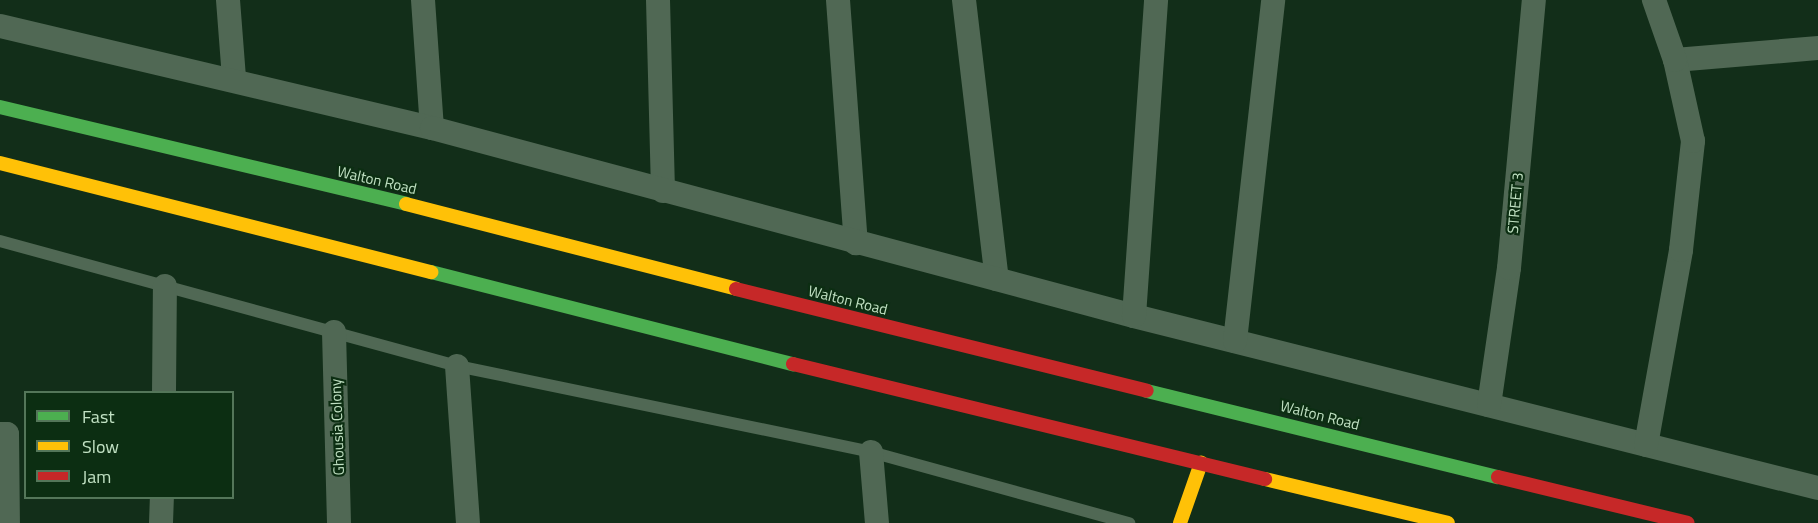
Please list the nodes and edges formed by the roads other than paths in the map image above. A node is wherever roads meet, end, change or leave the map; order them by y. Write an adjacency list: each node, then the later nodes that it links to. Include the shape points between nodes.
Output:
1 (228, 0): 13 (street)
2 (423, 0): 15 (street)
3 (658, 0): 17 (street)
4 (838, 0): 19 (street)
5 (964, 0): 20 (street)
6 (1156, 0): 22 (street)
7 (1273, 0): 24 (street)
8 (1534, 0): 27 (street, STREET 3, via 1509,268)
9 (1654, 0): 12 (street)
10 (0, 26): 13 (street)
11 (1818, 48): 12 (street)
12 (1675, 60): 29 (street, via 1693,141 1681,250)
13 (234, 78): 15 (street)
14 (0, 107): 43 (main road, Walton Road, via 453,215 874,324)
15 (432, 128): 17 (street)
16 (0, 163): 31 (main road, via 875,386)
17 (663, 191): 19 (street)
18 (0, 242): 21 (lane)
19 (856, 243): 20 (street)
20 (996, 279): 22 (street)
21 (165, 286): 23 (lane); 26 (street)
22 (1134, 316): 24 (street)
23 (334, 332): 25 (lane); 37 (street, Ghousia Colony)
24 (1235, 341): 27 (street)
25 (457, 366): 30 (lane); 38 (street)
26 (164, 391)
27 (1489, 405): 29 (street)
28 (0, 434): 35 (street, via 7,434)
29 (1646, 445): 32 (street)
30 (871, 452): 39 (street); 40 (lane)
31 (1201, 463): 34 (main road); 41 (main road)
32 (1818, 488)
33 (162, 499): 36 (street)
34 (1396, 517): 42 (main road)
35 (8, 523)
36 (161, 523)
37 (339, 523)
38 (468, 523)
39 (877, 523)
40 (1130, 523)
41 (1180, 523)
42 (1448, 523)
43 (1688, 523)

